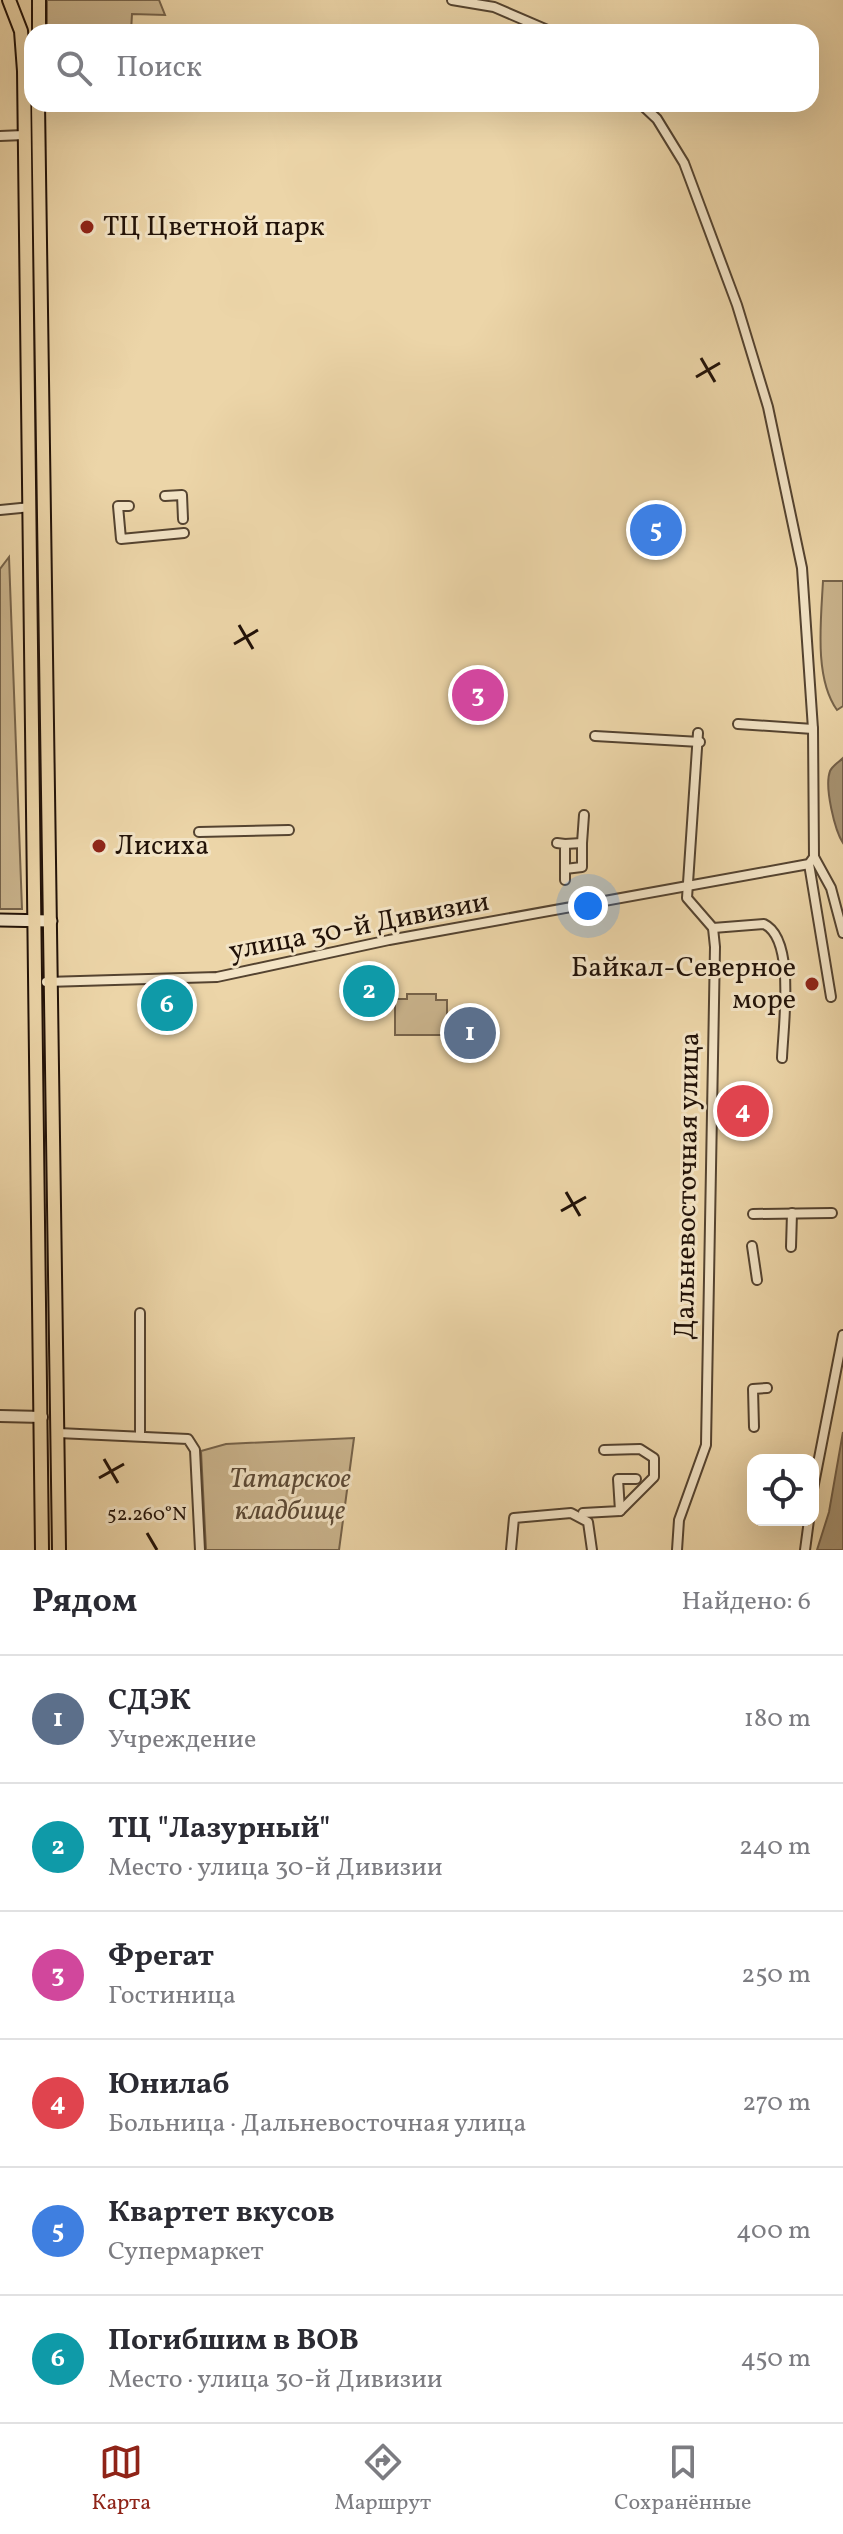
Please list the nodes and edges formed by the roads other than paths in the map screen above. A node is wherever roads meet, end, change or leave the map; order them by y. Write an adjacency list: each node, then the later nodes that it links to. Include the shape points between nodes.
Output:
1 (9, 0): 8 (main road, via 22,38)
2 (39, 0): 4 (main road)
3 (452, 0): 5 (street, via 494,7)
4 (39, 24)
5 (533, 24)
6 (38, 112): 29 (main road)
7 (650, 112): 17 (street, via 679,152 737,305 768,407 802,568)
8 (24, 135): 9 (street); 12 (main road)
9 (0, 136)
10 (165, 496): 14 (street, via 182,495)
11 (129, 506): 15 (street, via 118,506 121,539)
12 (31, 507): 13 (street); 28 (main road)
13 (0, 510)
14 (183, 519)
15 (184, 533)
16 (738, 724): 17 (street)
17 (813, 729): 23 (street)
18 (595, 736): 26 (street, via 699,737)
19 (584, 815): 22 (street)
20 (289, 830): 21 (street)
21 (199, 832)
22 (582, 843): 24 (street, via 582,867); 24 (street, via 561,843)
23 (812, 860): 26 (street, улица 30-й Дивизии); 31 (street, via 831,888); 34 (street)
24 (565, 869): 25 (street)
25 (565, 880)
26 (688, 889): 30 (street, via 687,898); 32 (street, улица 30-й Дивизии, via 389,940 217,977)
27 (0, 920): 28 (main road)
28 (34, 921): 29 (main road); 33 (main road)
29 (51, 921): 32 (main road)
30 (713, 928): 35 (street, via 764,924 776,932 783,952); 61 (street, Дальневосточная улица, via 706,1445 679,1520)
31 (843, 933)
32 (52, 982): 33 (street, улица 30-й Дивизии); 48 (main road)
33 (35, 983): 46 (main road)
34 (831, 997)
35 (782, 1058)
36 (792, 1213): 37 (street); 38 (street); 40 (street)
37 (832, 1213)
38 (753, 1214)
39 (752, 1246): 41 (street)
40 (791, 1247)
41 (757, 1280)
42 (140, 1313): 49 (street)
43 (843, 1335): 51 (street)
44 (767, 1388): 47 (street, via 753,1389)
45 (0, 1416): 46 (street)
46 (42, 1417): 56 (main road)
47 (754, 1427)
48 (58, 1433): 49 (street); 57 (main road)
49 (140, 1435): 58 (street, via 182,1436 192,1443)
50 (604, 1450): 53 (street, via 640,1449 654,1458 654,1477)
51 (819, 1458)
52 (636, 1479): 53 (street, via 618,1479)
53 (620, 1511): 54 (street)
54 (583, 1513)
55 (808, 1526): 62 (street)
56 (42, 1550)
57 (59, 1550)
58 (200, 1550)
59 (511, 1550): 60 (street, via 514,1518 571,1513 588,1522)
60 (592, 1550)
61 (677, 1550)
62 (805, 1550)

